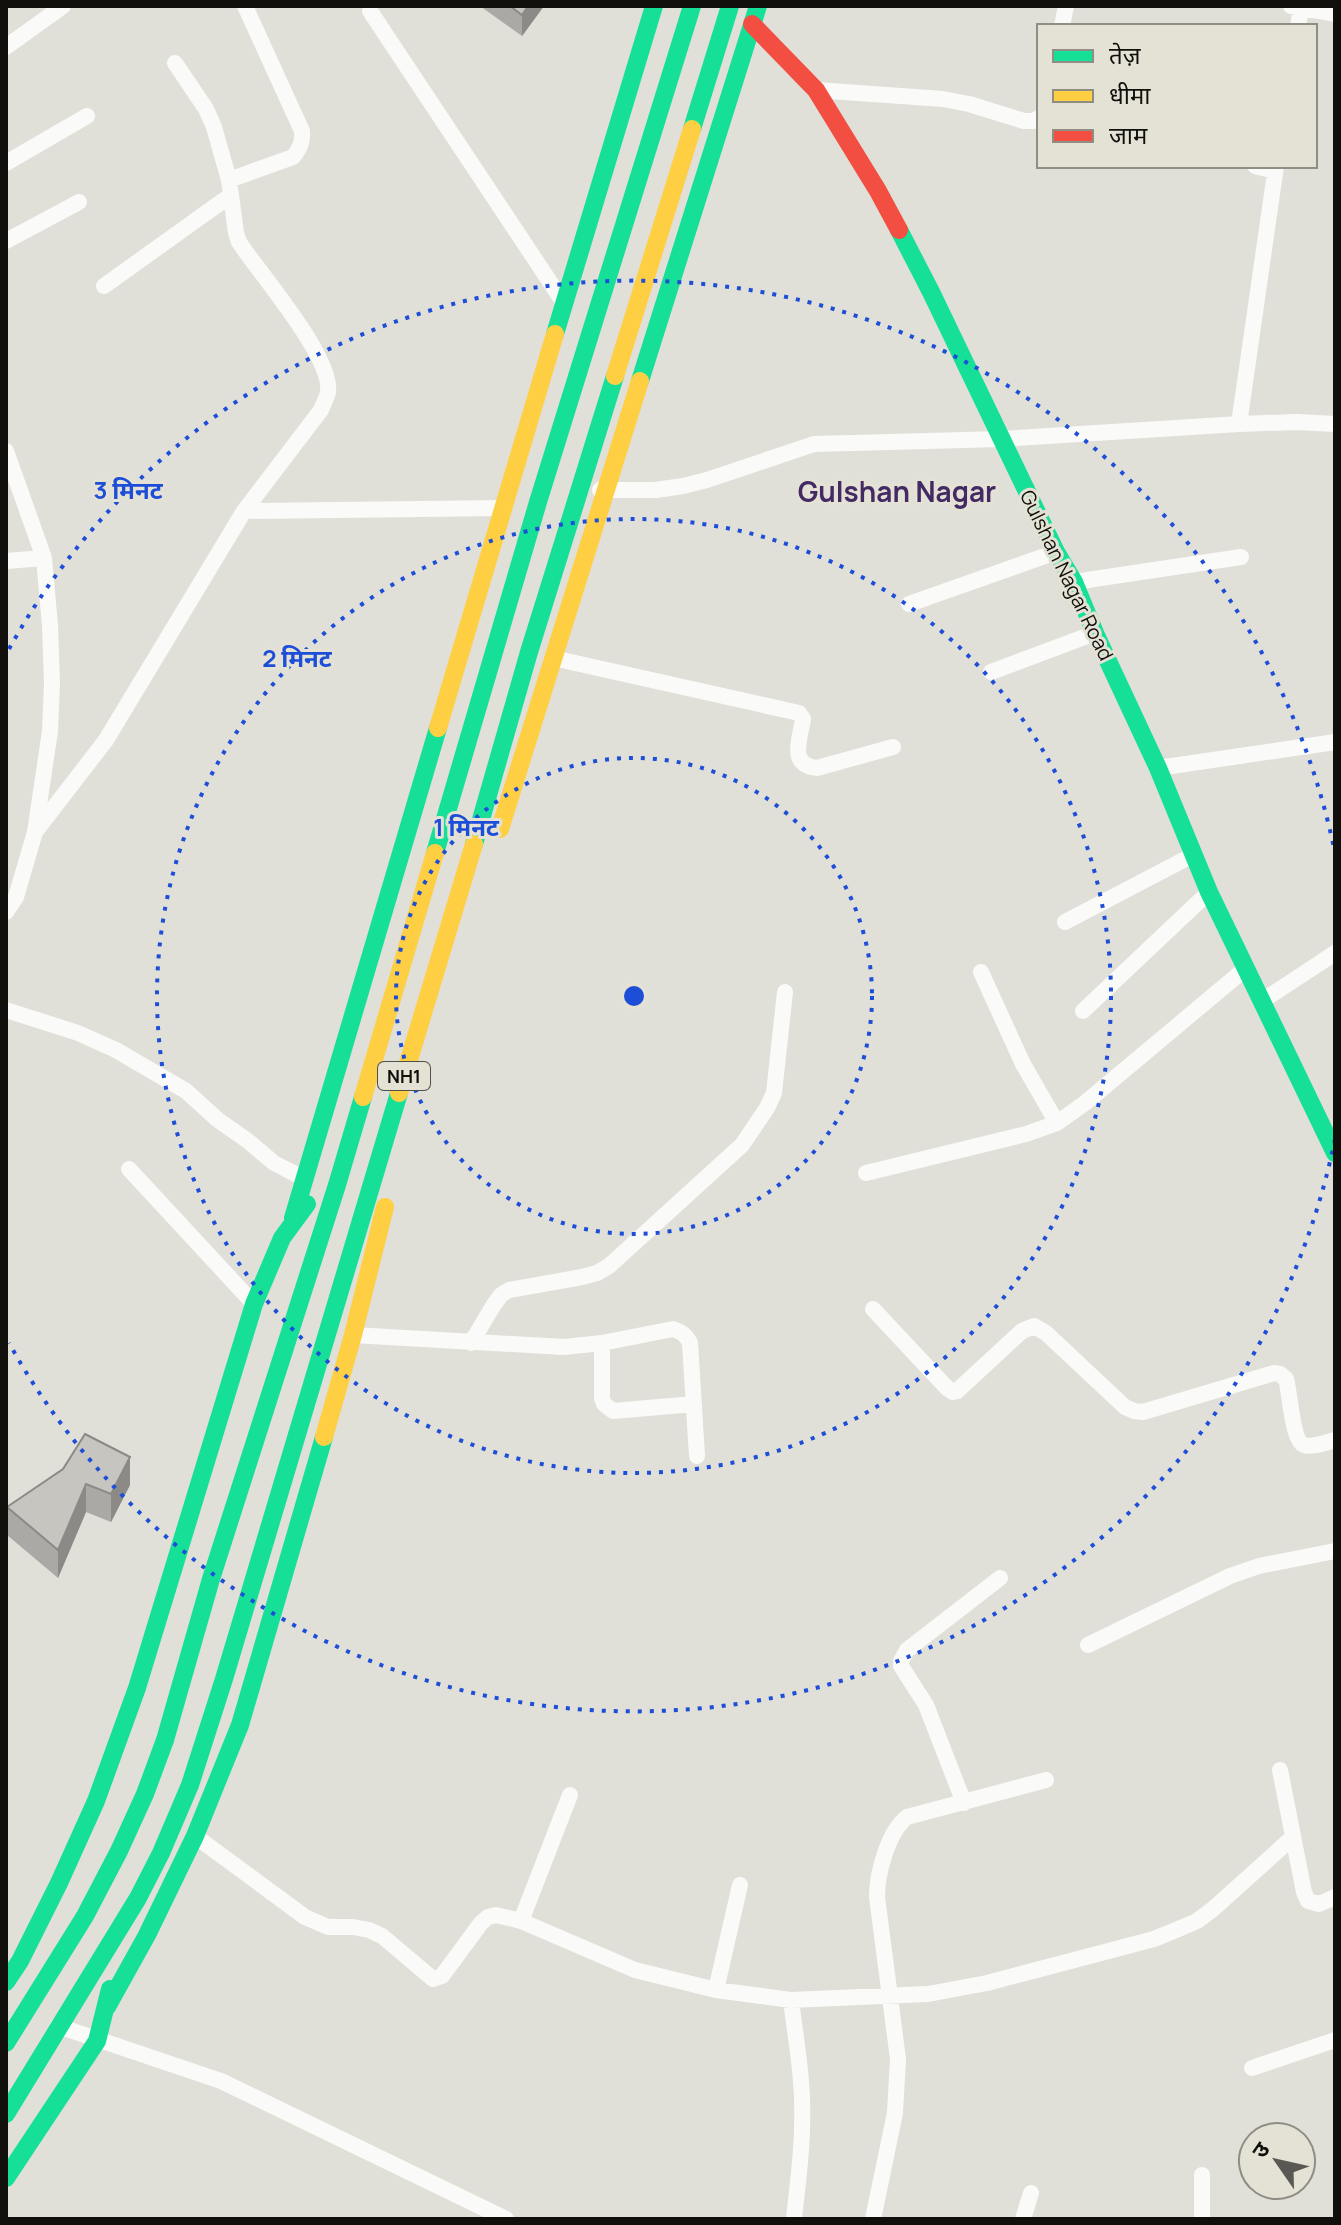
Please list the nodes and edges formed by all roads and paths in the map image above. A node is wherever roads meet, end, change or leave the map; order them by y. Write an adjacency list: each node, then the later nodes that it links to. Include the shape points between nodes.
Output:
1 (63, 6): 10 (street)
2 (245, 6): 18 (street, via 303,141 293,157)
3 (654, 6): 12 (main road)
4 (692, 6): 12 (main road, NH1)
5 (730, 6): 27 (main road, NH1)
6 (1296, 7): 8 (street)
7 (370, 11): 22 (street)
8 (1335, 14)
9 (755, 15): 13 (main road, Gulshan Nagar Road); 28 (main road)
10 (6, 47)
11 (175, 63): 18 (street, via 210,118)
12 (655, 65): 22 (main road); 62 (main road, NH1, via 538,502)
13 (816, 90): 15 (street, via 943,99 1024,121); 25 (main road, Gulshan Nagar Road, via 903,235)
14 (87, 116): 16 (street)
15 (1037, 119)
16 (6, 163)
17 (1276, 168): 23 (street)
18 (230, 188): 21 (street); 30 (street, via 239,242 294,316 326,375 328,391 321,410)
19 (79, 202): 20 (street)
20 (6, 241)
21 (104, 286)
22 (564, 303): 29 (main road)
23 (1239, 424): 24 (street); 25 (street)
24 (1335, 424)
25 (1001, 439): 28 (street, via 814,444 683,486); 31 (main road, Gulshan Nagar Road)
26 (6, 451): 33 (street)
27 (580, 489): 28 (street); 84 (main road, NH1, via 218,1698 181,1809)
28 (605, 490): 38 (main road)
29 (503, 508): 30 (street); 61 (main road)
30 (244, 511): 43 (street, via 106,740)
31 (1056, 552): 35 (main road, Gulshan Nagar Road); 36 (street)
32 (1241, 557): 35 (street)
33 (44, 558): 34 (street); 43 (street, via 52,683)
34 (6, 561)
35 (1074, 582): 37 (main road, Gulshan Nagar Road)
36 (909, 604)
37 (1095, 633): 39 (street); 42 (main road, Gulshan Nagar Road)
38 (553, 658): 41 (street, via 799,713 799,759 810,767); 44 (main road)
39 (991, 672)
40 (1335, 742): 42 (street)
41 (893, 747)
42 (1158, 768): 45 (main road, Gulshan Nagar Road)
43 (35, 832): 47 (street, via 16,897)
44 (496, 841)
45 (1193, 855): 46 (main road, Gulshan Nagar Road); 48 (street)
46 (1209, 892): 50 (main road, Gulshan Nagar Road); 55 (street)
47 (6, 912)
48 (1065, 922)
49 (1335, 953): 53 (street)
50 (1245, 969): 53 (main road, Gulshan Nagar Road); 57 (street)
51 (981, 972): 57 (street, via 1027,1073)
52 (785, 992): 67 (street, via 774,1093 742,1145 609,1266 501,1295)
53 (1262, 1001): 58 (main road, Gulshan Nagar Road)
54 (6, 1010): 61 (street, via 116,1050 186,1091 274,1163)
55 (1083, 1011)
56 (411, 1115): 66 (main road)
57 (1057, 1123): 60 (street)
58 (1335, 1153)
59 (129, 1169): 64 (street)
60 (866, 1173)
61 (305, 1179): 63 (main road)
62 (337, 1185): 63 (main road); 93 (main road, NH1, via 145,1794 85,1916)
63 (293, 1218): 64 (main road)
64 (254, 1304): 85 (main road, via 102,1787)
65 (873, 1309): 70 (street, via 953,1392 1034,1326 1134,1411 1274,1373 1286,1379 1300,1443)
66 (353, 1335): 67 (street); 79 (main road, via 240,1725)
67 (471, 1343): 68 (street)
68 (602, 1343): 69 (street, via 602,1398 608,1408); 69 (street, via 680,1331 690,1343)
69 (694, 1404): 71 (street)
70 (1335, 1440)
71 (697, 1456)
72 (1335, 1551): 74 (street, via 1230,1576)
73 (1000, 1578): 78 (street, via 907,1650 901,1661 926,1705)
74 (1088, 1645)
75 (1280, 1770): 80 (street)
76 (1046, 1780): 78 (street)
77 (570, 1795): 83 (street)
78 (964, 1803): 87 (street, via 907,1817 896,1829 878,1873)
79 (195, 1836): 83 (street, via 305,1917 328,1927 353,1927 382,1936 433,1979 442,1976 488,1917); 89 (main road)
80 (1293, 1837): 82 (street, via 1308,1901 1319,1904); 87 (street, via 1213,1909 1165,1935 987,1983)
81 (740, 1885): 86 (street)
82 (1335, 1897)
83 (521, 1921): 86 (street, via 635,1970)
84 (112, 1941): 89 (main road); 90 (main road, NH1)
85 (6, 1982)
86 (716, 1990): 88 (street)
87 (891, 1995): 88 (street); 101 (street, via 898,2084)
88 (791, 2000): 100 (street, via 802,2102)
89 (107, 2007): 92 (main road)
90 (58, 2026): 92 (street); 95 (main road, NH1)
91 (1335, 2040): 94 (street)
92 (97, 2041): 97 (main road); 99 (street, via 221,2081)
93 (6, 2043)
94 (1252, 2068)
95 (6, 2114)
96 (1202, 2175): 103 (street)
97 (6, 2178)
98 (1031, 2193): 102 (street)
99 (506, 2219)
100 (794, 2219)
101 (873, 2219)
102 (1023, 2219)
103 (1202, 2219)

